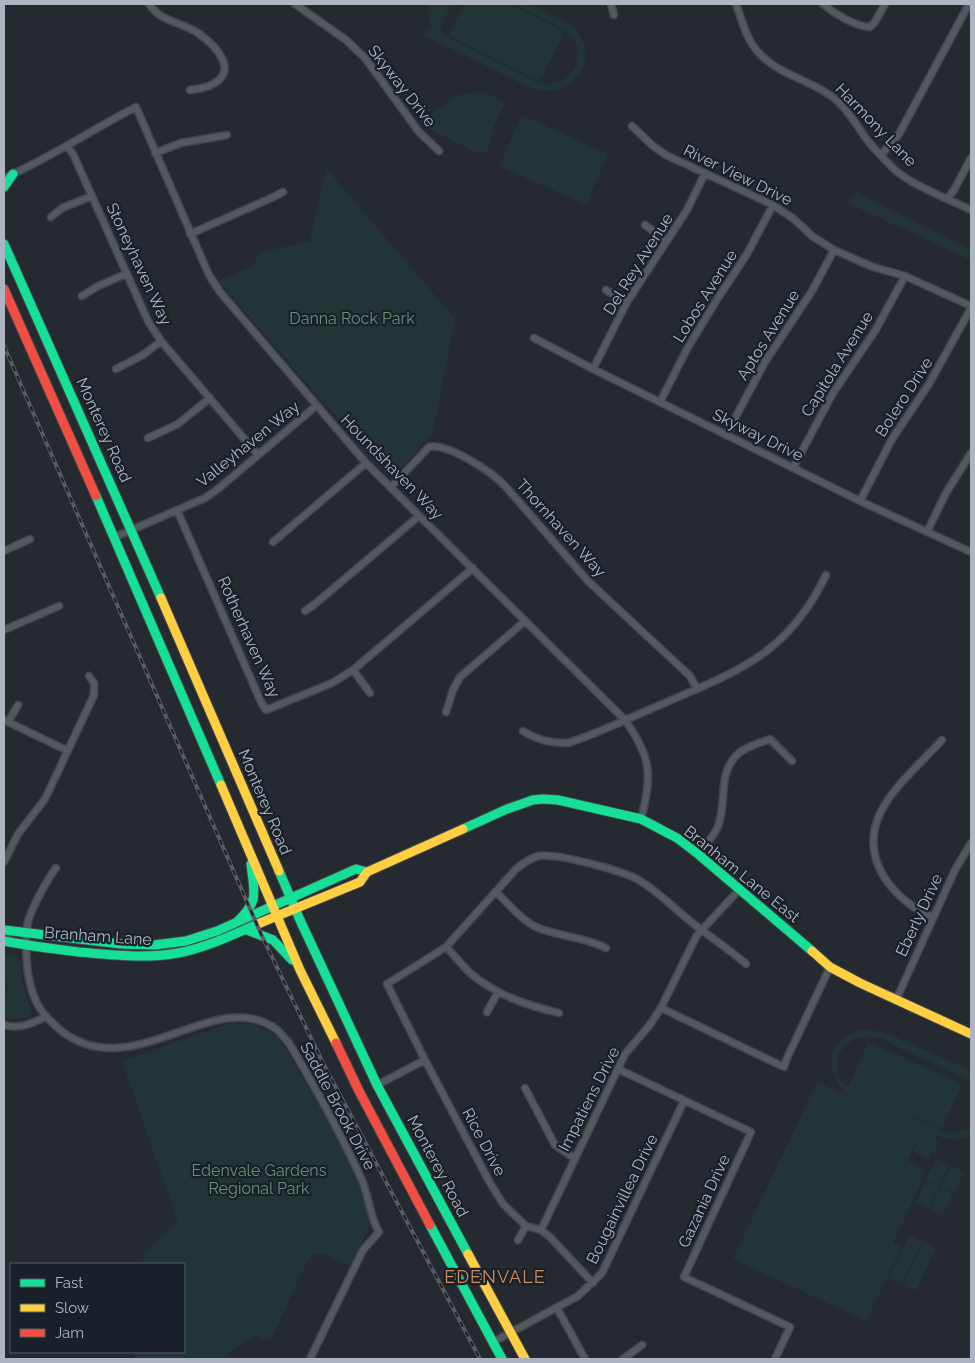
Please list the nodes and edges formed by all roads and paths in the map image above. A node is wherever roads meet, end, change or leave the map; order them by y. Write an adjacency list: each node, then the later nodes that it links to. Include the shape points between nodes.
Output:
1 (149, 4): 9 (street, via 163,18 199,34 224,61 222,76 215,82)
2 (295, 4): 13 (street, Skyway Drive, via 346,40 365,58 418,132)
3 (611, 4): 8 (street)
4 (736, 4): 15 (street, Harmony Lane, via 757,51 770,63 835,99)
5 (823, 4): 6 (street, via 861,26 870,27)
6 (885, 4)
7 (969, 4): 15 (street, via 899,134)
8 (614, 15)
9 (190, 90)
10 (632, 126): 18 (street, River View Drive, via 652,146)
11 (227, 135): 14 (street, via 182,143)
12 (67, 146): 14 (street, Houndshaven Way, via 136,108); 17 (street, via 37,163); 22 (street, Stoneyhaven Way)
13 (439, 151)
14 (155, 153): 28 (street, Houndshaven Way)
15 (881, 155): 23 (street, Harmony Lane, via 913,182)
16 (971, 158): 23 (street)
17 (8, 173): 19 (street); 20 (main road)
18 (705, 173): 24 (street, River View Drive); 29 (street, Del Rey Avenue)
19 (4, 178)
20 (4, 187)
21 (282, 192): 28 (street)
22 (92, 196): 26 (street, via 62,208); 32 (street, Stoneyhaven Way)
23 (948, 198): 25 (street, Harmony Lane)
24 (773, 205): 31 (street, River View Drive); 44 (street, Lobos Avenue, via 747,254 687,349)
25 (971, 210)
26 (51, 217)
27 (645, 225): 29 (street)
28 (190, 234): 45 (street, Houndshaven Way, via 213,284)
29 (667, 241): 37 (street, Del Rey Avenue)
30 (4, 244): 56 (main road, Monterey Road)
31 (834, 250): 33 (street, River View Drive, via 873,267); 46 (street, Aptos Avenue, via 812,291 765,362)
32 (126, 274): 36 (street); 40 (street, Stoneyhaven Way, via 148,321)
33 (905, 276): 38 (street, River View Drive); 51 (street, Capitola Avenue, via 875,331 833,393)
34 (4, 289): 58 (main road, Monterey Road)
35 (606, 290): 37 (street)
36 (82, 296)
37 (627, 302): 42 (street, Del Rey Avenue)
38 (971, 307): 53 (street, Bolero Drive, via 943,362 892,439)
39 (534, 338): 42 (street, Skyway Drive)
40 (161, 340): 41 (street, via 143,355); 43 (street, Stoneyhaven Way)
41 (116, 369)
42 (593, 369): 44 (street, Skyway Drive)
43 (210, 398): 47 (street, via 178,424); 49 (street, Stoneyhaven Way)
44 (660, 402): 46 (street, Skyway Drive)
45 (316, 406): 49 (street, Valleyhaven Way); 50 (street, Houndshaven Way)
46 (726, 435): 51 (street, Skyway Drive)
47 (148, 438)
48 (971, 453): 57 (street)
49 (258, 455): 54 (street, Valleyhaven Way, via 218,489)
50 (366, 463): 52 (street, Houndshaven Way); 60 (street)
51 (793, 468): 53 (street, Skyway Drive)
52 (391, 487): 55 (street, Houndshaven Way); 71 (street, Thornhaven Way, via 429,447 435,446 493,475 588,581 690,676)
53 (860, 501): 57 (street, Skyway Drive)
54 (177, 510): 56 (street, Valleyhaven Way); 69 (street, Rotherhaven Way, via 266,710 332,683)
55 (419, 516): 63 (street, Houndshaven Way); 66 (street)
56 (132, 529): 58 (street, Valleyhaven Way); 90 (main road, Monterey Road)
57 (927, 532): 62 (street, Skyway Drive)
58 (115, 537): 83 (main road, Monterey Road)
59 (30, 539): 61 (street)
60 (273, 542)
61 (4, 551)
62 (971, 552)
63 (472, 568): 67 (street, Houndshaven Way); 69 (street, Rotherhaven Way)
64 (826, 575): 71 (street, via 806,612 767,652)
65 (59, 606): 68 (street)
66 (304, 611)
67 (525, 621): 74 (street, via 460,677); 75 (street, Houndshaven Way)
68 (4, 630)
69 (353, 670): 72 (street)
70 (89, 676): 79 (street, via 94,683 94,695)
71 (697, 689): 75 (street)
72 (370, 693)
73 (18, 705): 76 (street)
74 (446, 712)
75 (625, 720): 77 (street, via 568,743 536,739); 81 (street, Houndshaven Way, via 645,755 648,771 649,784)
76 (6, 721): 79 (street)
77 (523, 731)
78 (942, 740): 94 (street, via 913,768 889,798 872,837 879,868 888,882 915,908)
79 (68, 751): 85 (street, via 45,799 18,834)
80 (792, 761): 84 (street, via 770,739 741,752 732,760 723,782 718,826)
81 (641, 819): 84 (main road, Branham Lane East, via 677,838); 87 (main road, Branham Lane East, via 558,800 533,800)
82 (971, 843): 94 (street, Eberly Drive)
83 (249, 853): 91 (main road, Monterey Road); 95 (main road, via 254,896 250,909)
84 (698, 854): 88 (main road, Branham Lane East)
85 (4, 862)
86 (56, 868): 99 (street, Saddle Brook Drive, via 28,922)
87 (367, 872): 90 (main road, Branham Lane East, via 356,869); 92 (main road, Branham Lane East, via 360,882)
88 (739, 890): 98 (street, Impatiens Drive); 105 (main road, Branham Lane East)
89 (496, 892): 98 (street, via 527,860 554,856 636,878); 102 (street); 103 (street, via 534,926 594,941)
90 (290, 898): 91 (main road, Branham Lane East); 92 (main road, Monterey Road)
91 (272, 906): 93 (main road, Monterey Road); 95 (main road, Branham Lane East)
92 (295, 909): 93 (main road, Branham Lane East); 117 (main road, Monterey Road)
93 (277, 917): 97 (main road, Branham Lane East); 106 (main road, Monterey Road)
94 (933, 917): 108 (street, Eberly Drive)
95 (237, 922): 99 (main road, Branham Lane, via 186,940 154,945)
96 (4, 930): 99 (main road, Branham Lane)
97 (246, 930): 101 (main road, Branham Lane, via 179,953 152,956); 106 (main road, via 273,940)
98 (701, 930): 104 (street); 109 (street, Impatiens Drive)
99 (28, 934): 101 (street, Saddle Brook Drive)
100 (4, 941): 101 (main road, Branham Lane)
101 (27, 946): 112 (street, Saddle Brook Drive, via 31,988)
102 (446, 947): 107 (street, via 470,972); 115 (street, Rice Drive, via 386,984)
103 (606, 948)
104 (746, 964)
105 (830, 967): 108 (main road, Branham Lane East); 109 (street, via 784,1068)
106 (300, 970): 127 (main road, Monterey Road, via 359,1091)
107 (498, 992): 110 (street); 111 (street, via 529,1006)
108 (896, 1000): 114 (main road, Branham Lane East)
109 (662, 1008): 116 (street, Impatiens Drive, via 625,1054)
110 (487, 1012)
111 (559, 1013)
112 (45, 1017): 113 (street, via 27,1026); 129 (street, Saddle Brook Drive, via 66,1035 101,1048 135,1046 233,1018 261,1022 276,1030 289,1043 363,1181 379,1232 363,1250)
113 (4, 1025)
114 (971, 1034)
115 (424, 1060): 117 (street); 121 (street, Rice Drive, via 490,1183 503,1204)
116 (618, 1069): 119 (street, Gazania Drive); 120 (street, Impatiens Drive)
117 (377, 1085): 126 (main road, Monterey Road)
118 (525, 1088): 120 (street, via 556,1145)
119 (684, 1100): 124 (street, Bougainvillea Drive, via 608,1263); 134 (street, Gazania Drive, via 751,1132 684,1277 790,1327)
120 (574, 1158): 122 (street, Impatiens Drive)
121 (526, 1226): 122 (street, Rice Drive); 123 (street)
122 (540, 1230): 124 (street, Rice Drive, via 560,1246)
123 (518, 1240)
124 (593, 1283): 125 (street, Bougainvillea Drive)
125 (557, 1308): 126 (street, Bougainvillea Drive); 132 (street)
126 (510, 1332): 127 (street, Bougainvillea Drive); 131 (main road, Monterey Road)
127 (493, 1342): 130 (main road, Monterey Road)
128 (642, 1345): 133 (street)
129 (310, 1359)
130 (502, 1359)
131 (525, 1359)
132 (585, 1359)
133 (623, 1359)
134 (775, 1359)

